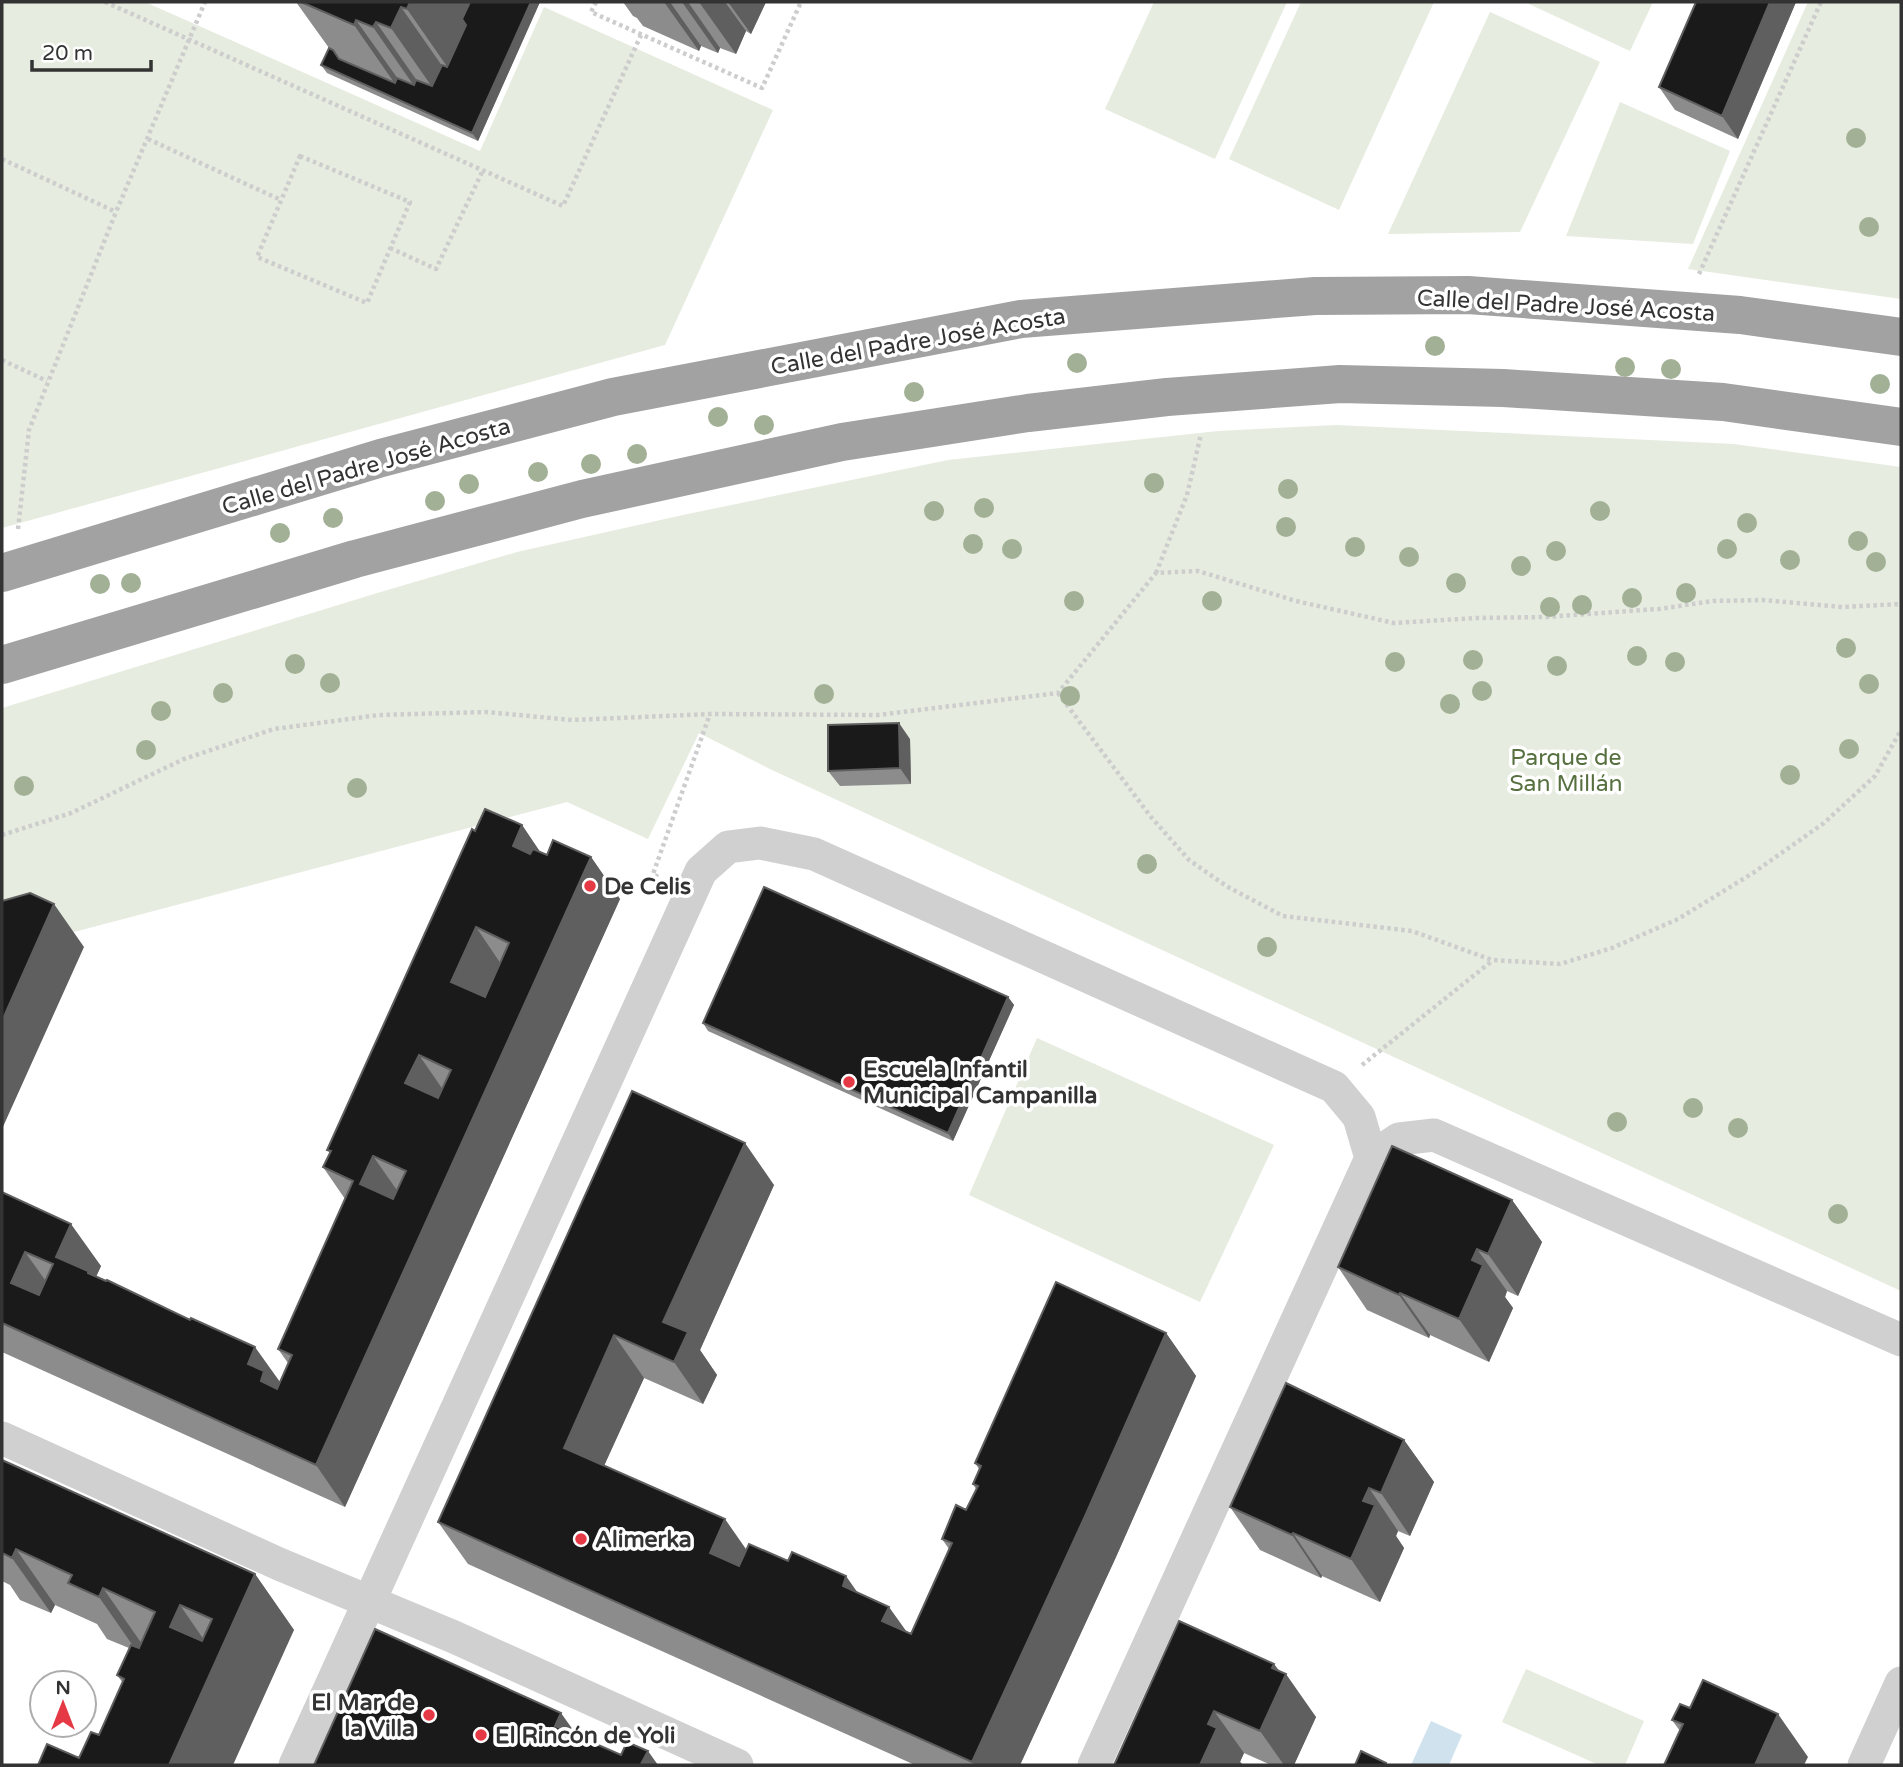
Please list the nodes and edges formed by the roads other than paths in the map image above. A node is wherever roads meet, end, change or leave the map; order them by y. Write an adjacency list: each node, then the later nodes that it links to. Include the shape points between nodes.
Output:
1 (1901, 337): 3 (highway, Calle del Padre José Acosta, via 1740,315 1468,295 1315,296 1021,319 613,397 381,458)
2 (1901, 427): 4 (highway, via 1723,402 1353,384 1028,412 842,442 582,499 355,559)
3 (2, 573)
4 (2, 665)
5 (1371, 1158): 6 (street, via 1399,1139 1434,1135); 8 (street, via 1359,1117 1334,1087 814,854 760,843 728,847 701,870); 12 (street)
6 (1901, 1340)
7 (2, 1438): 8 (street)
8 (368, 1602): 10 (street); 11 (street)
9 (1901, 1683): 13 (street)
10 (295, 1765)
11 (737, 1765)
12 (1094, 1765)
13 (1864, 1765)

